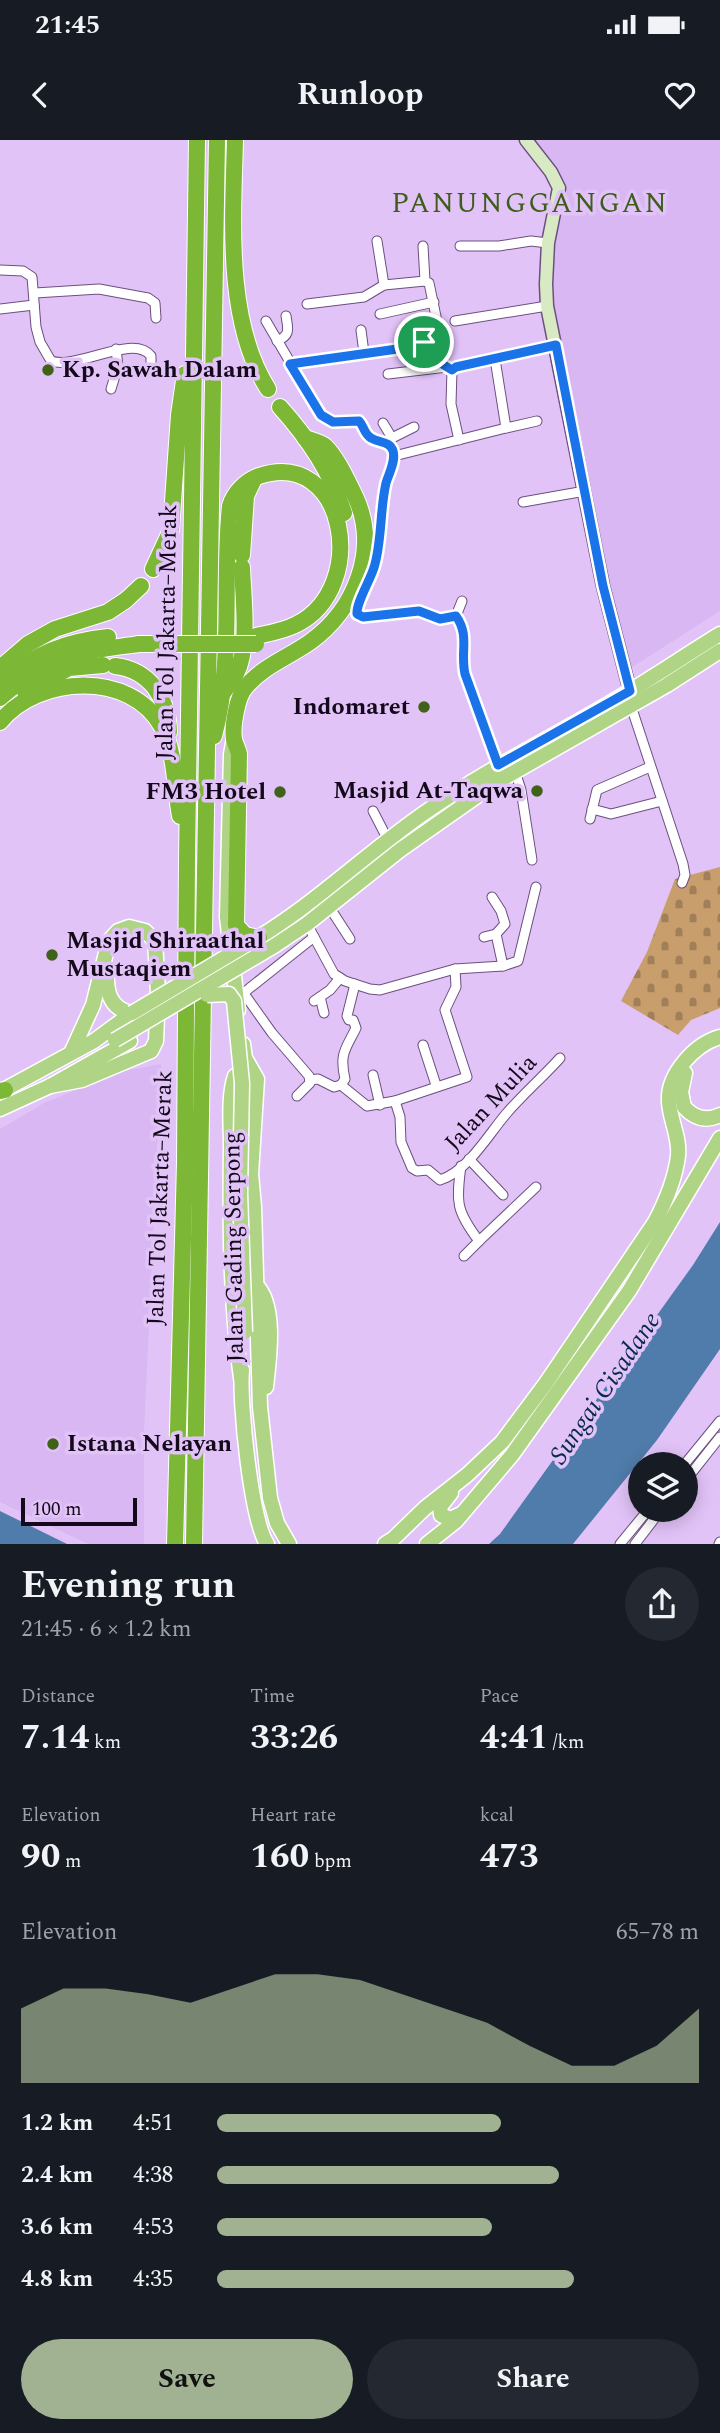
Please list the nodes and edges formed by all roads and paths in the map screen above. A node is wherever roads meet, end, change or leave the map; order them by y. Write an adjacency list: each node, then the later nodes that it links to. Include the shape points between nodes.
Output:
1 (197, 140): 23 (highway, Jalan Tol Jakarta–Merak)
2 (217, 140): 67 (highway, Jalan Tol Jakarta–Merak)
3 (235, 140): 36 (highway, via 237,304 254,365)
4 (526, 140): 6 (main road, via 559,188)
5 (377, 241): 11 (street)
6 (548, 243): 8 (street); 16 (main road)
7 (423, 246): 10 (street)
8 (460, 246)
9 (0, 270): 12 (street, via 28,273)
10 (425, 281): 11 (street); 13 (street)
11 (384, 285): 14 (street, via 364,297)
12 (34, 293): 15 (street); 20 (street, via 99,289 148,298 154,301)
13 (434, 302): 18 (street); 26 (street, via 439,330)
14 (307, 304)
15 (34, 305): 17 (street); 28 (street, via 40,342 51,361 67,364)
16 (547, 306): 22 (street); 27 (main road)
17 (0, 309)
18 (380, 314)
19 (286, 316): 25 (street, via 288,333)
20 (156, 318)
21 (266, 321): 25 (street)
22 (455, 321)
23 (194, 323): 49 (highway, via 179,415 171,530); 74 (highway, Jalan Tol Jakarta–Merak)
24 (361, 330): 29 (street)
25 (277, 341): 31 (street)
26 (424, 342): 29 (street); 33 (street, via 429,356)
27 (556, 345): 30 (street); 47 (main road)
28 (116, 349): 32 (street, via 149,352); 35 (street, via 118,366)
29 (364, 353): 31 (street)
30 (495, 359): 33 (street); 41 (street)
31 (290, 364): 44 (street, via 321,415 333,422 359,421 368,436)
32 (151, 369)
33 (449, 369): 34 (street); 43 (street)
34 (388, 374)
35 (111, 389)
36 (268, 389)
37 (280, 407): 42 (highway)
38 (537, 421): 41 (street)
39 (383, 423): 44 (street)
40 (414, 427): 44 (street)
41 (506, 428): 43 (street)
42 (305, 438): 55 (highway, via 340,501 351,544 349,567 339,595 303,632 280,641); 64 (highway, via 324,445 359,506 365,529 359,581 329,625 244,688 237,702)
43 (459, 440): 45 (street)
44 (391, 441): 45 (street)
45 (394, 456): 52 (street, via 384,493 376,561 356,612 363,617 419,611 440,619)
46 (254, 478): 55 (highway, via 287,472 307,479 331,505 342,544 340,566 317,609 299,623); 59 (highway, via 246,496 242,653); 59 (highway, via 236,493 230,506)
47 (585, 491): 48 (street); 61 (main road)
48 (523, 502)
49 (153, 569)
50 (141, 586): 57 (highway, via 108,612 55,629 28,644)
51 (462, 601): 52 (street)
52 (456, 616): 68 (street, via 464,628 465,674)
53 (720, 634): 61 (main road)
54 (140, 639): 55 (highway); 58 (highway, via 84,640 59,647); 60 (highway, via 61,657)
55 (256, 640)
56 (720, 651): 61 (main road)
57 (0, 668)
58 (0, 684)
59 (222, 694): 67 (highway)
60 (0, 698)
61 (630, 699): 65 (main road); 69 (street)
62 (0, 710): 66 (highway, via 60,673 81,666 109,665 145,676 158,689 169,725)
63 (0, 722): 66 (highway, via 26,702 51,691 75,685 104,687 131,696 148,708 166,735)
64 (234, 738): 84 (highway, via 239,754 236,925); 107 (main road, Jalan Gading Serpong, via 227,917 245,1058 257,1079)
65 (542, 748): 68 (main road); 70 (main road)
66 (170, 755): 74 (highway)
67 (207, 760): 130 (highway, Jalan Tol Jakarta–Merak)
68 (498, 765): 73 (main road)
69 (650, 767): 71 (street); 71 (street, via 598,789 591,814 611,814)
70 (515, 771): 75 (street); 79 (main road)
71 (662, 801): 76 (street, via 684,868)
72 (373, 811): 73 (street)
73 (388, 840): 80 (main road)
74 (187, 860): 129 (highway, Jalan Tol Jakarta–Merak)
75 (532, 860)
76 (682, 883)
77 (536, 887): 87 (street, via 518,961)
78 (492, 897): 81 (street, via 505,925)
79 (333, 901): 80 (main road); 83 (street)
80 (307, 924): 84 (main road); 85 (main road); 85 (main road); 89 (street); 101 (street, via 245,995)
81 (496, 934): 82 (street); 87 (street)
82 (484, 937)
83 (350, 939)
84 (252, 941): 92 (main road, bridge)
85 (276, 945): 91 (main road, via 262,964); 94 (main road)
86 (156, 951): 92 (main road, via 149,940 132,935 124,937 110,956 107,993 117,1008); 97 (main road, via 155,941 139,928 124,929 109,941 93,1004); 104 (main road, via 156,1041 151,1051 82,1080)
87 (503, 966): 88 (street)
88 (455, 969): 90 (street, via 380,990); 103 (street, via 456,987 445,1010 467,1077)
89 (340, 978): 90 (street); 93 (street, via 317,999)
90 (355, 984): 102 (street, via 347,1016 356,1028 344,1048 345,1079)
91 (207, 995): 94 (main road); 119 (main road, Jalan Gading Serpong, bridge, via 229,994 234,1000 243,1100 240,1193 245,1332)
92 (132, 1013): 94 (main road)
93 (324, 1013)
94 (115, 1037): 97 (main road); 104 (main road)
95 (720, 1037): 98 (main road)
96 (423, 1045): 103 (street)
97 (72, 1051): 105 (main road)
98 (690, 1057): 111 (main road, via 681,1092 684,1107 697,1118); 124 (main road, via 681,1066 669,1095 678,1153 666,1200 546,1383 502,1442)
99 (560, 1058): 113 (street, Jalan Mulia)
100 (373, 1075): 109 (street)
101 (310, 1080): 102 (street); 106 (street)
102 (341, 1085): 109 (street, via 364,1105)
103 (436, 1085): 108 (street)
104 (50, 1086): 110 (main road)
105 (2, 1091)
106 (297, 1096)
107 (256, 1099): 119 (main road, via 252,1076 235,1076 230,1191 234,1324); 132 (main road, Jalan Gading Serpong, via 251,1174 260,1407 270,1498)
108 (395, 1101): 109 (street); 114 (street, Jalan Mulia, via 401,1142 412,1168 428,1170 440,1180)
109 (380, 1105)
110 (0, 1109)
111 (720, 1115)
112 (720, 1138): 125 (main road, via 629,1291 512,1455)
113 (469, 1159): 114 (street, Jalan Mulia); 116 (street)
114 (461, 1166): 117 (street, via 457,1200)
115 (536, 1187): 117 (street)
116 (503, 1195)
117 (480, 1241): 118 (street)
118 (464, 1256)
119 (241, 1378): 131 (main road, Jalan Gading Serpong, via 257,1515)
120 (720, 1420): 122 (street)
121 (720, 1437): 123 (street)
122 (694, 1452)
123 (698, 1465)
124 (467, 1475): 125 (main road, via 440,1507 446,1518); 128 (main road)
125 (461, 1514): 134 (main road)
126 (638, 1522): 135 (street)
127 (652, 1522): 136 (street)
128 (405, 1527): 133 (main road); 134 (main road, via 433,1518 436,1528)
129 (176, 1544)
130 (194, 1544)
131 (267, 1544)
132 (289, 1544)
133 (385, 1544)
134 (427, 1544)
135 (620, 1544)
136 (635, 1544)

